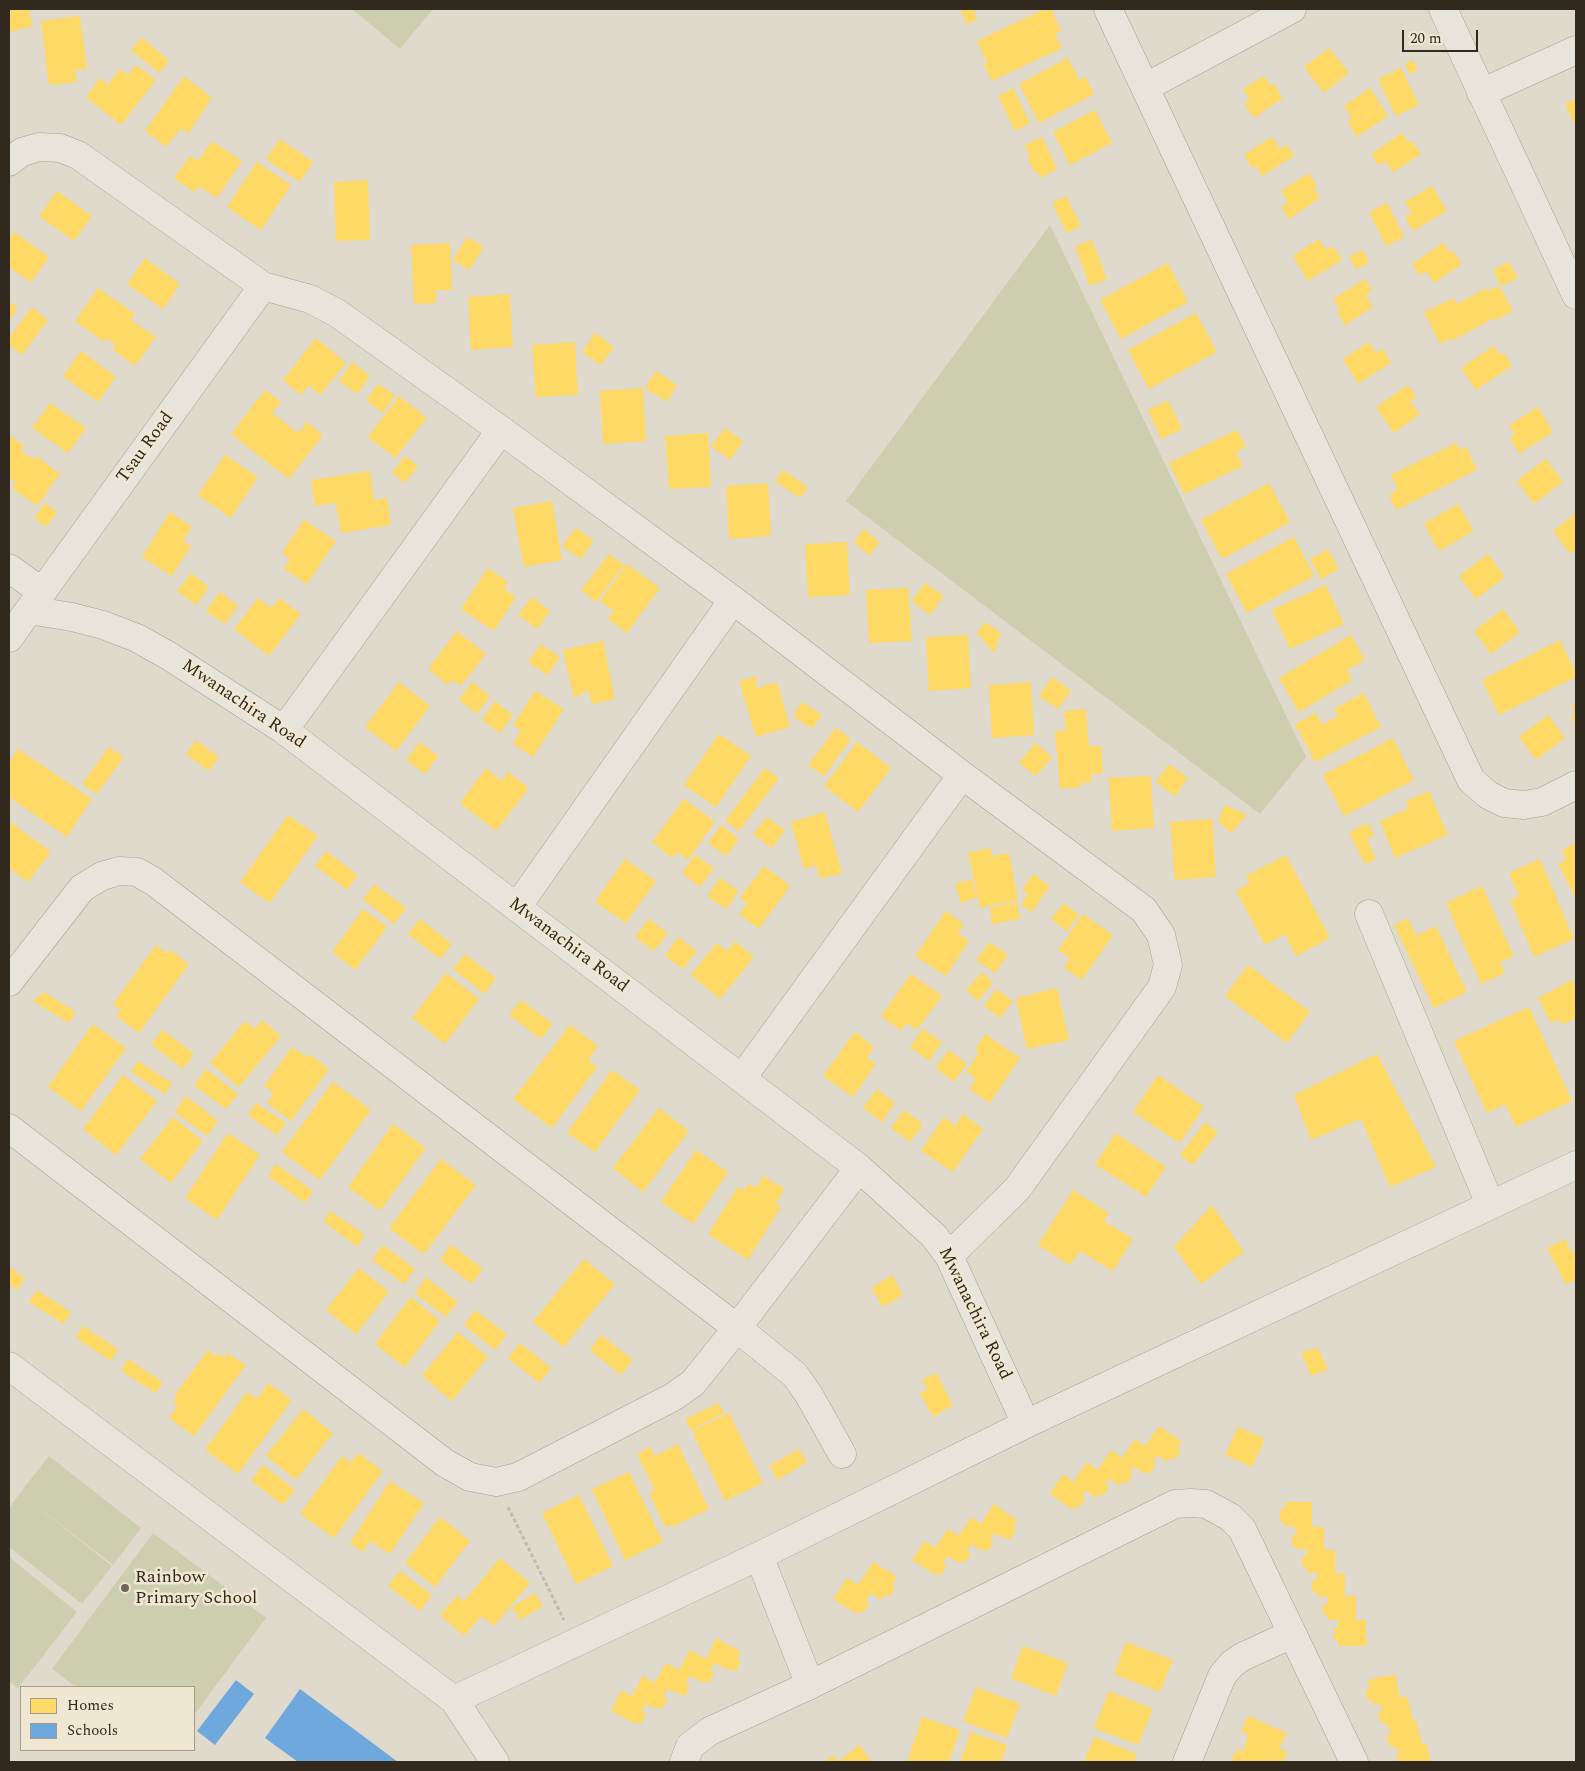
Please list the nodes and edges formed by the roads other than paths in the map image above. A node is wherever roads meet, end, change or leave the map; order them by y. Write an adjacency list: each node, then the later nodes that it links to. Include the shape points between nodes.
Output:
1 (1108, 9): 5 (street)
2 (1292, 9): 5 (street)
3 (1443, 9): 6 (street)
4 (1576, 50): 6 (street)
5 (1146, 87): 17 (street, via 1471,780 1488,795 1504,803 1524,805 1542,802)
6 (1481, 93): 9 (street)
7 (9, 162): 8 (street, via 22,152 39,147 60,148 78,155)
8 (263, 286): 10 (street, via 310,299 336,313); 13 (street, Tsau Road)
9 (1576, 295)
10 (501, 430): 12 (street); 15 (street)
11 (9, 568): 13 (street)
12 (733, 600): 16 (street); 18 (street)
13 (36, 601): 14 (street); 15 (street, Mwanachira Road, via 72,618 137,638)
14 (9, 638)
15 (284, 730): 18 (street, Mwanachira Road)
16 (962, 776): 21 (street); 26 (street, via 1144,910 1161,935 1168,965 1162,987 1017,1189)
17 (1576, 785)
18 (517, 907): 21 (street, Mwanachira Road)
19 (1369, 914): 25 (street)
20 (9, 982): 27 (street, via 82,888 102,876 119,871 137,872 153,881)
21 (742, 1078): 24 (street, Mwanachira Road)
22 (9, 1128): 27 (street, via 445,1463 470,1477 496,1482 518,1477 673,1397 693,1383)
23 (1576, 1165): 25 (street)
24 (859, 1168): 26 (street, Mwanachira Road, via 934,1236); 27 (street)
25 (1490, 1204): 29 (street)
26 (949, 1256): 29 (street, Mwanachira Road)
27 (737, 1328): 30 (street, via 795,1375 810,1395)
28 (9, 1366): 34 (street)
29 (1026, 1424): 31 (street)
30 (842, 1454)
31 (759, 1556): 33 (street); 34 (street)
32 (1292, 1634): 33 (street, via 1242,1529 1230,1517 1206,1504 1175,1504); 37 (street, via 1242,1657 1222,1676); 38 (street)
33 (810, 1684): 36 (street, via 710,1731 690,1746)
34 (454, 1700): 35 (street)
35 (495, 1762)
36 (684, 1762)
37 (1187, 1762)
38 (1354, 1762)

